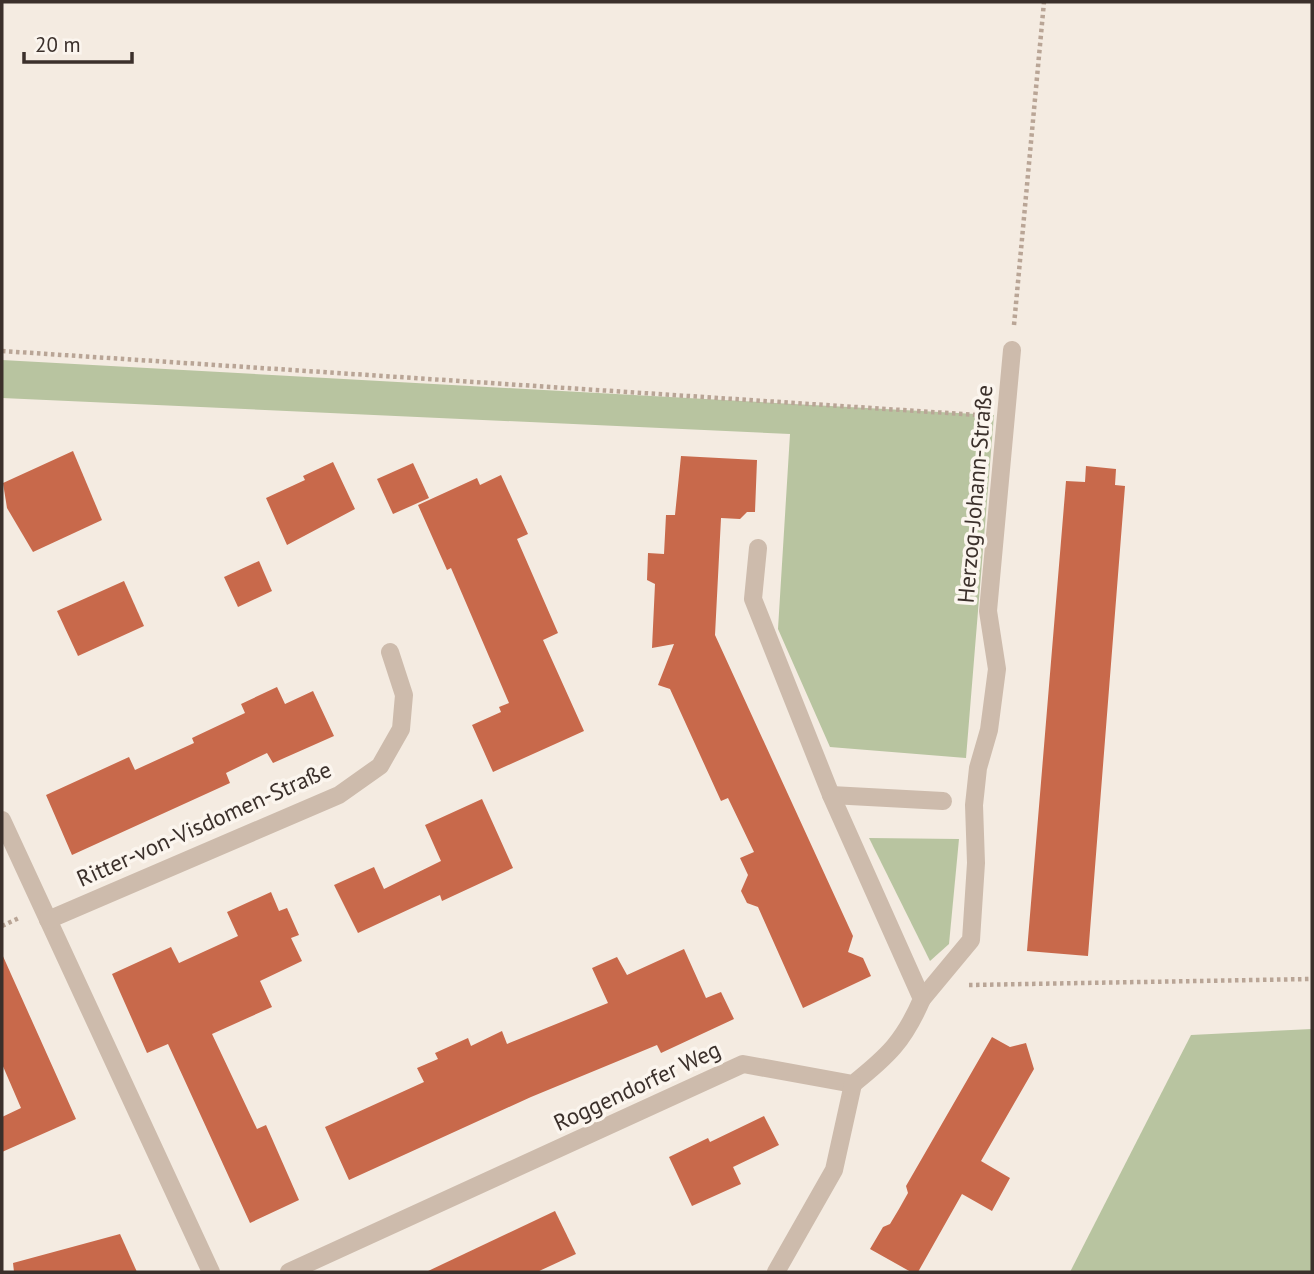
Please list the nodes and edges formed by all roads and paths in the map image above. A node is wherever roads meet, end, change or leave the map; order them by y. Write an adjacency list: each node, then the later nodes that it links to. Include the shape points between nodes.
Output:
1 (1044, 2): 2 (path)
2 (1012, 350): 4 (street, Herzog-Johann-Straße)
3 (2, 351): 4 (path)
4 (1007, 417): 12 (street, Herzog-Johann-Straße, via 989,611 997,669 974,805 971,940)
5 (758, 548): 7 (street, via 753,599)
6 (390, 652): 10 (street, Ritter-von-Visdomen-Straße, via 404,695 401,729 380,766 338,794)
7 (831, 795): 8 (street); 12 (street)
8 (943, 801)
9 (2, 820): 10 (street)
10 (48, 920): 14 (street)
11 (1312, 979): 12 (path)
12 (928, 992): 13 (street, via 909,1030 884,1059)
13 (853, 1084): 15 (street, Roggendorfer Weg, via 743,1064); 16 (street, via 834,1170)
14 (211, 1272)
15 (289, 1272)
16 (776, 1272)

